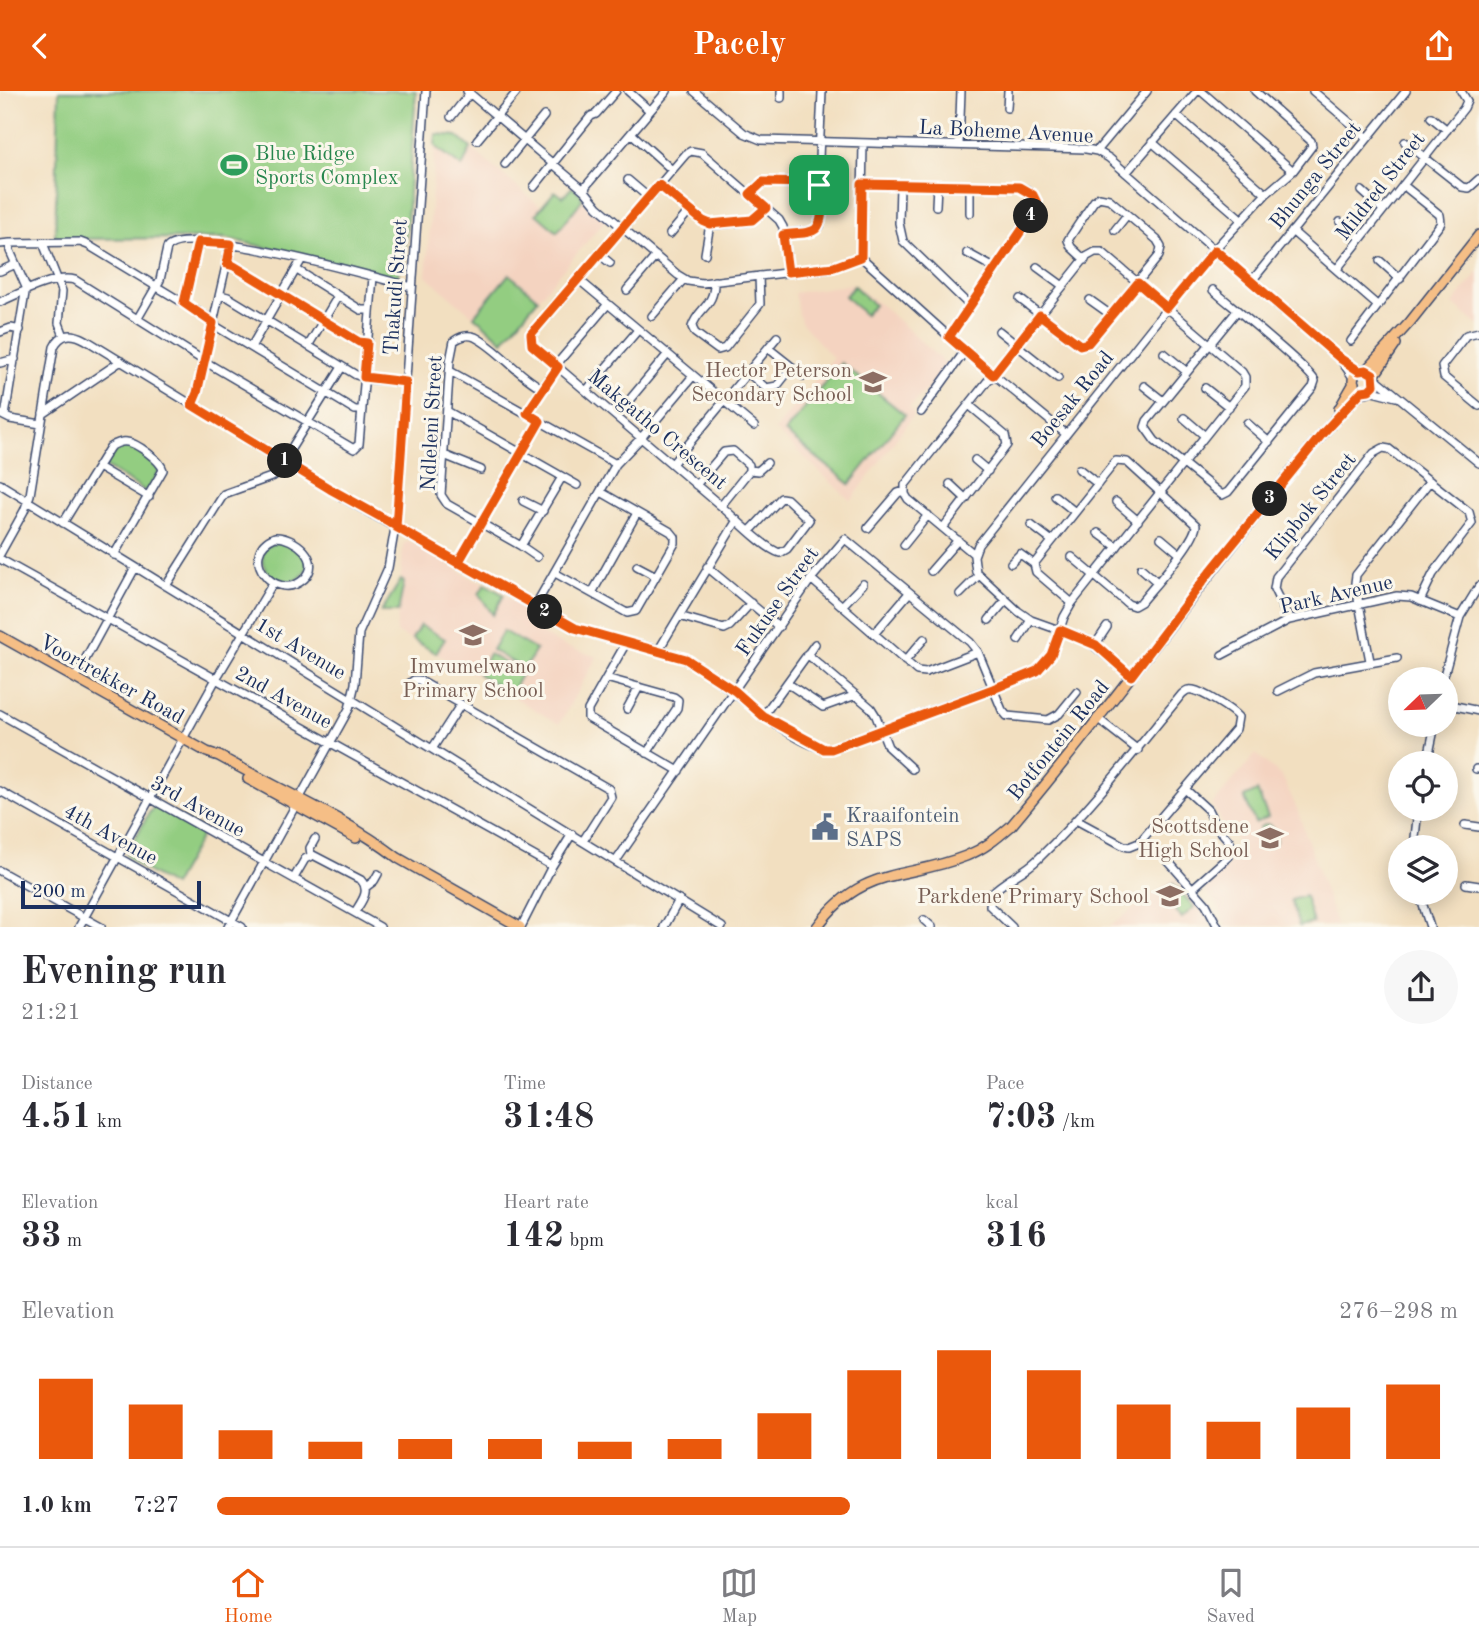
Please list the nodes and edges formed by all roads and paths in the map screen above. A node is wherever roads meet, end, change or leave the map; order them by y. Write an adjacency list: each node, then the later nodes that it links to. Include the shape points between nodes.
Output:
1 (426, 91): 108 (street, Thakudi Street)
2 (616, 91): 38 (street)
3 (628, 91): 18 (street)
4 (667, 91): 18 (street)
5 (694, 91): 31 (street, La Boheme Avenue, via 753,137)
6 (822, 91): 31 (street)
7 (961, 91): 35 (street)
8 (1008, 91): 17 (street)
9 (1147, 91): 36 (street)
10 (1199, 91): 19 (street); 41 (street)
11 (1255, 91): 41 (street, Boesak Road, via 1313,143)
12 (1314, 91): 28 (street)
13 (1461, 91): 25 (street, Mildred Street, via 1466,105)
14 (469, 92): 20 (street); 22 (street)
15 (1403, 92): 28 (street, Bhunga Street)
16 (516, 93): 20 (street)
17 (1007, 108)
18 (650, 110): 26 (street)
19 (1176, 115): 32 (street); 56 (street)
20 (497, 116): 24 (street); 30 (street)
21 (544, 116): 30 (street)
22 (451, 117)
23 (1431, 117): 25 (street)
24 (486, 129): 27 (street); 29 (street)
25 (1447, 130): 37 (street, Mildred Street)
26 (631, 133): 40 (street); 53 (street)
27 (493, 136)
28 (1368, 138): 69 (street, Bhunga Street)
29 (477, 140)
30 (526, 141): 38 (street); 39 (street)
31 (818, 142): 34 (street, La Boheme Avenue); 47 (street)
32 (1153, 142): 42 (street); 64 (street)
33 (1405, 142): 37 (street)
34 (863, 143): 35 (street, La Boheme Avenue); 45 (street)
35 (959, 145): 36 (street, La Boheme Avenue)
36 (1097, 151): 42 (street, La Boheme Avenue)
37 (1426, 157): 44 (street, via 1462,187 1469,188); 50 (street, Mildred Street)
38 (553, 164): 52 (street); 53 (street)
39 (505, 165)
40 (672, 170): 46 (street, Makgatho Crescent); 55 (street, Makgatho Crescent, via 688,152 699,151)
41 (1293, 171): 56 (street, Boesak Road)
42 (1126, 173): 79 (street, La Boheme Avenue)
43 (628, 180): 57 (street)
44 (1479, 180)
45 (862, 184): 48 (street); 84 (street)
46 (659, 185): 57 (street, Makgatho Crescent); 60 (street)
47 (819, 185): 55 (street, via 765,182); 71 (street, via 819,228)
48 (900, 185): 49 (street); 120 (street, via 903,241)
49 (937, 185): 51 (street); 58 (street)
50 (1403, 185): 61 (street, Mildred Street); 101 (street, via 1441,219 1440,227)
51 (970, 186): 62 (street); 92 (street, via 1019,187 1037,203)
52 (534, 187)
53 (585, 191): 67 (street)
54 (1362, 191): 61 (street)
55 (750, 194): 59 (street, Makgatho Crescent)
56 (1266, 194): 64 (street, Boesak Road)
57 (648, 197): 67 (street, Makgatho Crescent)
58 (936, 206)
59 (766, 208): 66 (street, via 752,220); 71 (street, Makgatho Crescent, via 781,222)
60 (690, 210): 66 (street); 70 (street)
61 (1383, 210): 73 (street, Mildred Street)
62 (970, 213)
63 (1127, 215): 68 (street); 86 (street, via 1107,198 1094,201 1068,240); 105 (street, via 1161,247)
64 (1241, 219): 79 (street, Boesak Road)
65 (1340, 222): 73 (street)
66 (710, 224): 82 (street)
67 (623, 227): 81 (street, Makgatho Crescent); 83 (street)
68 (1115, 230)
69 (1292, 231): 93 (street); 104 (street, Bhunga Street)
70 (670, 234)
71 (783, 235): 96 (street)
72 (1479, 236): 163 (main road, Botfontein Road)
73 (1361, 238): 93 (street, Mildred Street)
74 (198, 242): 78 (street); 107 (street, via 168,246); 118 (street)
75 (10, 243): 76 (street); 77 (street); 89 (street)
76 (43, 243): 102 (street); 107 (street, via 85,244)
77 (0, 244)
78 (231, 244): 85 (street); 90 (street)
79 (1215, 250): 104 (street, La Boheme Avenue); 122 (street, Boesak Road)
80 (967, 253): 92 (street)
81 (599, 254): 88 (street); 99 (street, Makgatho Crescent)
82 (705, 254)
83 (656, 256): 100 (street); 109 (street)
84 (861, 257): 96 (street, via 834,267); 139 (street)
85 (302, 259): 94 (street); 98 (street)
86 (1085, 260): 105 (street, via 1091,253 1102,253); 106 (street)
87 (1380, 261): 101 (street)
88 (610, 263)
89 (16, 264): 95 (street); 111 (street)
90 (227, 264): 112 (street); 113 (street)
91 (1037, 267): 106 (street)
92 (996, 269): 120 (street)
93 (1337, 269): 121 (street)
94 (296, 270): 113 (street); 114 (street)
95 (0, 271)
96 (788, 272): 97 (street)
97 (759, 276): 103 (street); 103 (street, via 760,304 725,348 718,350 692,327 713,296)
98 (373, 277): 108 (street); 123 (street)
99 (578, 279): 119 (street); 154 (street, Makgatho Crescent, via 530,336 532,345)
100 (684, 279): 103 (street); 127 (street)
101 (1400, 279): 121 (street)
102 (57, 280): 111 (street); 128 (street, via 75,280); 137 (street, via 62,291 59,323)
103 (714, 281)
104 (1251, 282): 163 (street, La Boheme Avenue)
105 (1138, 283): 122 (street); 126 (street)
106 (1063, 286): 125 (street)
107 (157, 287): 118 (street); 128 (street)
108 (412, 287): 166 (street, Thakudi Street)
109 (627, 290)
110 (1213, 290): 124 (street)
111 (25, 292): 117 (street); 132 (street)
112 (220, 295): 130 (street); 131 (street)
113 (282, 295): 129 (street); 130 (street)
114 (338, 296): 123 (street); 129 (street)
115 (1020, 299): 125 (street)
116 (1090, 300): 126 (street)
117 (0, 302)
118 (184, 303): 131 (street)
119 (608, 304): 133 (street); 154 (street)
120 (970, 306): 139 (street)
121 (1378, 306): 140 (street)
122 (1167, 308): 142 (street); 194 (street, Boesak Road)
123 (369, 310): 141 (street)
124 (1237, 311): 142 (street); 197 (street, via 1314,379 1313,387)
125 (1040, 315): 126 (street, via 1080,345 1094,338); 143 (street)
126 (1111, 315)
127 (652, 316)
128 (138, 318): 151 (street)
129 (323, 320): 141 (street); 144 (street)
130 (267, 321): 144 (street); 145 (street)
131 (213, 323): 145 (street); 151 (street)
132 (20, 330): 135 (street); 150 (street)
133 (638, 330): 149 (street); 170 (street)
134 (999, 331): 143 (street)
135 (0, 332)
136 (1479, 332): 178 (street, via 1462,339 1441,370)
137 (63, 336): 152 (street, via 80,337); 184 (street, via 54,347)
138 (777, 337): 146 (street)
139 (949, 337): 147 (street)
140 (1350, 341)
141 (367, 343): 164 (street)
142 (1209, 344): 158 (street); 179 (street, via 1245,377 1245,386)
143 (1017, 345): 160 (street); 165 (street)
144 (308, 346): 155 (street)
145 (251, 347): 172 (street)
146 (768, 348): 156 (street); 159 (street)
147 (965, 351): 160 (street); 182 (street)
148 (1164, 353): 158 (street)
149 (667, 355): 161 (street); 186 (street)
150 (15, 359): 153 (street); 185 (street)
151 (205, 360): 176 (street); 189 (street)
152 (121, 361): 176 (street); 184 (street)
153 (0, 363)
154 (557, 366): 168 (street); 170 (street, Makgatho Crescent)
155 (342, 367): 164 (street); 172 (street)
156 (792, 367): 159 (street, via 772,389); 162 (street)
157 (450, 371): 168 (street, Ndleleni Street, via 452,345 463,336 475,337); 181 (street, Ndleleni Street); 183 (street)
158 (1186, 372): 174 (street)
159 (748, 373): 175 (street)
160 (993, 375): 177 (street); 194 (street)
161 (693, 376): 175 (street); 196 (street)
162 (803, 376)
163 (1364, 376): 171 (main road); 171 (main road, via 1374,385); 173 (street, La Boheme Avenue); 193 (main road, Botfontein Road)
164 (364, 377): 166 (street); 180 (street)
165 (1058, 378)
166 (406, 382): 238 (street, Thakudi Street)
167 (1144, 386): 174 (street)
168 (542, 388): 183 (street)
169 (1206, 388): 179 (street)
170 (586, 391): 186 (street, Makgatho Crescent)
171 (1366, 391): 173 (street, La Boheme Avenue); 193 (main road, Botfontein Road)
172 (326, 393): 180 (street); 189 (street)
173 (1396, 397): 203 (street, La Boheme Avenue)
174 (1163, 401): 206 (street, via 1145,430)
175 (724, 402): 192 (street); 205 (street)
176 (192, 405): 200 (street)
177 (969, 405): 211 (street, via 1007,440); 219 (street)
178 (1479, 406)
179 (1229, 407): 195 (street)
180 (362, 410): 189 (street, via 355,449)
181 (447, 411): 198 (street); 199 (street, Ndleleni Street)
182 (921, 412)
183 (527, 413): 188 (street)
184 (43, 414): 191 (street)
185 (2, 415): 191 (street)
186 (616, 416): 196 (street, Makgatho Crescent)
187 (1184, 418): 195 (street)
188 (540, 421): 198 (street); 204 (street)
189 (307, 422): 200 (street)
190 (1247, 423): 197 (street)
191 (41, 424): 226 (street)
192 (754, 426)
193 (1323, 433): 308 (main road, Botfontein Road)
194 (1066, 434): 249 (street, Boesak Road)
195 (1205, 436): 206 (street)
196 (641, 438): 204 (street); 205 (street, Makgatho Crescent)
197 (1269, 442): 206 (street, via 1224,494)
198 (521, 453): 212 (street); 236 (street)
199 (444, 455): 209 (street); 236 (street, Ndleleni Street, via 443,500)
200 (284, 460): 238 (street); 271 (street, via 284,467 274,476 224,493)
201 (975, 460): 211 (street)
202 (767, 463): 210 (street, via 758,471)
203 (1479, 463)
204 (616, 464): 221 (street)
205 (672, 464): 218 (street, Makgatho Crescent)
206 (1183, 464): 220 (street)
207 (98, 467): 223 (street); 223 (street, via 115,444 131,443 162,465 163,474); 235 (street)
208 (1079, 469): 216 (street)
209 (481, 470)
210 (750, 470): 218 (street, via 735,453 726,451); 228 (street)
211 (988, 471): 224 (street)
212 (562, 477): 217 (street); 229 (street)
213 (1430, 481): 277 (street, Klipbok Street, via 1469,512 1472,523 1433,574); 280 (street, via 1356,575); 288 (street, Klipbok Street, via 1389,449 1374,453 1276,577 1275,589)
214 (0, 484): 226 (street, 1st Avenue)
215 (950, 484): 224 (street)
216 (1098, 484): 220 (street, via 1121,460); 230 (street)
217 (577, 485)
218 (696, 485): 228 (street, Makgatho Crescent)
219 (904, 491): 232 (street); 240 (street)
220 (1161, 491): 234 (street); 250 (street, via 1196,525)
221 (601, 492): 231 (street); 263 (street)
222 (1055, 496): 230 (street)
223 (149, 498): 251 (street)
224 (966, 499): 239 (street)
225 (523, 501): 229 (street)
226 (28, 502): 235 (street, 1st Avenue); 252 (street)
227 (1116, 502): 234 (street)
228 (721, 506): 233 (street, Makgatho Crescent)
229 (543, 511): 247 (street)
230 (1075, 512): 245 (street)
231 (637, 513): 265 (street, via 675,537); 273 (street)
232 (928, 515): 239 (street); 246 (street)
233 (737, 520): 241 (street, Makgatho Crescent); 259 (street)
234 (1138, 521): 248 (street)
235 (63, 523): 251 (street, 1st Avenue)
236 (480, 525): 247 (street); 255 (street)
237 (1031, 525): 245 (street)
238 (396, 527): 255 (street); 320 (street, Thakudi Street, via 388,568 359,632)
239 (943, 527): 244 (street)
240 (867, 528)
241 (750, 531): 241 (street, Makgatho Crescent, via 781,498 809,520 780,553)
242 (1098, 533): 248 (street)
243 (1161, 538): 250 (street)
244 (958, 540): 249 (street); 262 (street)
245 (1052, 541): 257 (street)
246 (904, 545)
247 (521, 547): 253 (street)
248 (1116, 547): 266 (street)
249 (974, 554): 264 (street)
250 (1180, 554): 268 (street)
251 (114, 555): 260 (street, 1st Avenue)
252 (0, 556): 285 (street, 2nd Avenue)
253 (537, 557)
254 (1072, 557): 266 (street)
255 (458, 563): 281 (street)
256 (1011, 563): 257 (street, via 1022,554)
257 (1034, 564): 279 (street, via 1036,572)
258 (637, 566): 265 (street)
259 (708, 567): 278 (street); 283 (street)
260 (135, 568): 271 (street, 1st Avenue); 285 (street)
261 (1141, 568): 268 (street)
262 (931, 571)
263 (555, 573): 273 (street); 281 (street)
264 (979, 575): 275 (street); 276 (street)
265 (656, 576): 273 (street, via 632,613)
266 (1094, 576): 268 (street, via 1134,606); 279 (street)
267 (811, 579): 274 (street, Fukuse Street, via 845,539); 282 (street); 289 (street, Fukuse Street)
268 (1157, 582)
269 (273, 583): 269 (street, via 262,569 258,553 270,539 281,537 307,554 310,569 294,584); 292 (street)
270 (863, 584): 282 (street)
271 (166, 586): 292 (street, 1st Avenue)
272 (1479, 586): 284 (street)
273 (592, 593)
274 (909, 593): 293 (street); 301 (street, Fukuse Street)
275 (960, 594)
276 (1006, 600): 286 (street); 287 (street)
277 (1420, 601): 280 (street, Park Avenue, via 1405,596); 284 (street, Park Avenue)
278 (751, 603): 283 (street, via 724,629); 289 (street)
279 (1072, 603): 291 (street)
280 (1359, 605): 288 (street, Park Avenue); 306 (street)
281 (535, 606): 297 (street, via 575,628)
282 (842, 606): 293 (street)
283 (679, 616): 300 (street)
284 (1460, 617): 307 (street)
285 (107, 619): 309 (street); 311 (street, 2nd Avenue)
286 (989, 620)
287 (1031, 620): 291 (street); 296 (street)
288 (1289, 620): 303 (street, Park Avenue)
289 (779, 627): 316 (street, Fukuse Street)
290 (1107, 627): 299 (street)
291 (1060, 630): 299 (street); 315 (street, via 1042,668)
292 (242, 633): 311 (street); 320 (street, 1st Avenue)
293 (874, 634): 305 (street)
294 (0, 636): 309 (main road, Voortrekker Road)
295 (924, 639): 305 (street)
296 (1018, 640)
297 (626, 643): 300 (street); 310 (street)
298 (815, 644): 302 (street)
299 (1096, 645): 308 (street)
300 (658, 651): 316 (street, via 698,666)
301 (978, 652): 305 (street, via 923,673); 315 (street, Fukuse Street)
302 (807, 654): 313 (street); 319 (street)
303 (1222, 655)
304 (1397, 658): 306 (street)
305 (905, 661)
306 (1370, 661): 317 (street, via 1314,673)
307 (1446, 667)
308 (1131, 676): 327 (main road, Botfontein Road)
309 (75, 678): 329 (main road, Voortrekker Road)
310 (606, 678): 314 (street); 333 (street, via 588,718)
311 (216, 679): 329 (street); 330 (street, 2nd Avenue)
312 (410, 683): 321 (street, via 417,679)
313 (787, 683): 319 (street, via 823,707); 326 (street)
314 (639, 687): 323 (street); 333 (street, via 678,702)
315 (993, 689): 318 (street, Fukuse Street, via 1007,716 1039,721 1059,714); 328 (street)
316 (735, 691): 326 (street); 335 (street, Fukuse Street)
317 (1278, 691)
318 (1077, 692)
319 (856, 695): 328 (street, via 874,712)
320 (352, 700): 330 (street); 331 (street, 1st Avenue)
321 (461, 704): 331 (street); 345 (street, via 609,789 611,797)
322 (1458, 707): 324 (street)
323 (627, 709)
324 (1479, 711)
325 (0, 714): 338 (street, 3rd Avenue)
326 (763, 716): 328 (street, via 824,749)
327 (1097, 718): 332 (street); 372 (main road, Botfontein Road, via 1030,804 994,841 965,857 886,876 861,887 833,907)
328 (881, 732): 334 (street, via 888,747)
329 (183, 739): 338 (street); 339 (main road, Voortrekker Road)
330 (331, 743): 339 (street); 351 (street, 2nd Avenue)
331 (432, 749): 343 (street, 1st Avenue)
332 (1138, 750): 336 (street, via 1186,690 1236,714 1236,729); 340 (street)
333 (647, 753): 335 (street)
334 (912, 769)
335 (679, 771): 348 (street, Fukuse Street)
336 (1185, 789): 340 (street, via 1134,846 1124,846); 358 (street, via 1208,810 1232,846 1228,857)
337 (0, 791): 347 (street, 4th Avenue)
338 (150, 799): 347 (street); 350 (street, 3rd Avenue)
339 (299, 803): 350 (street); 369 (main road, Voortrekker Road, via 381,853)
340 (1076, 820): 374 (street, via 1037,860 991,894 990,906)
341 (1465, 825): 342 (street)
342 (1479, 827)
343 (572, 834): 345 (street, 1st Avenue); 351 (street)
344 (315, 839): 346 (street)
345 (583, 841): 348 (street, 1st Avenue)
346 (311, 855): 354 (street); 357 (street, via 361,880)
347 (117, 858): 362 (street); 364 (street, 4th Avenue)
348 (615, 861): 359 (street)
349 (1168, 861): 358 (street)
350 (264, 862): 354 (street, 3rd Avenue); 364 (street)
351 (552, 866): 369 (street)
352 (0, 871): 362 (street)
353 (378, 874): 357 (street)
354 (294, 879): 361 (street, 3rd Avenue)
355 (1466, 884): 356 (street)
356 (1479, 886)
357 (366, 887): 361 (street)
358 (1193, 888): 375 (street)
359 (679, 900): 370 (street); 371 (street)
360 (1423, 905): 376 (street)
361 (355, 912): 368 (street, 3rd Avenue)
362 (84, 917): 365 (street); 366 (street)
363 (924, 920): 373 (street)
364 (230, 924): 367 (street, 4th Avenue)
365 (79, 926)
366 (102, 926)
367 (242, 926)
368 (380, 926)
369 (521, 926)
370 (664, 926)
371 (722, 926)
372 (817, 926)
373 (932, 926)
374 (1012, 926)
375 (1218, 926)
376 (1430, 926)

